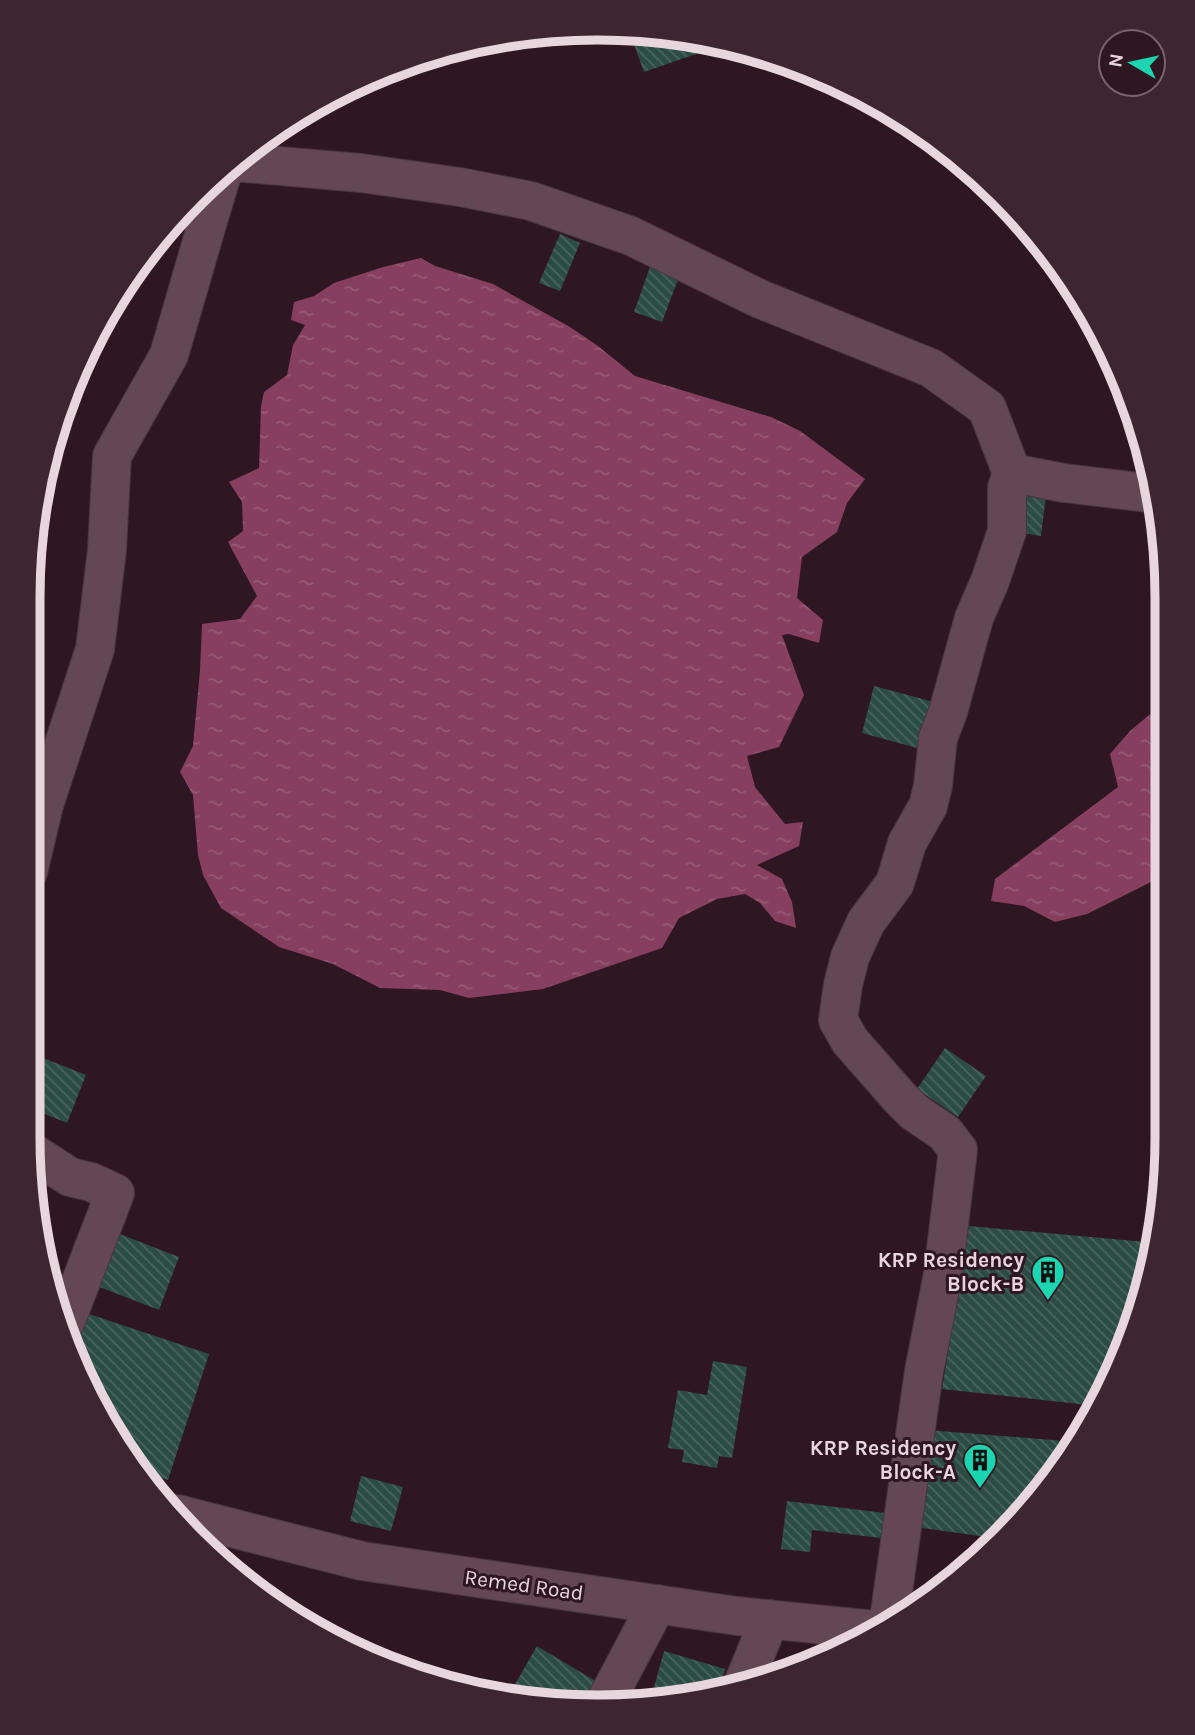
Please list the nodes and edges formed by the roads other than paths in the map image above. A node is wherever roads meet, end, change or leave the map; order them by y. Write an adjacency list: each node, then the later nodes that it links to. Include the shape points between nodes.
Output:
1 (248, 163): 3 (street, via 460,187 531,201 631,236 760,299 931,368 987,408)
2 (217, 190): 5 (street, via 169,355 111,456 107,550 95,649)
3 (1012, 473): 4 (street); 10 (street, via 1007,488 1007,531 974,618 938,738 928,806 907,843 895,883 866,922 850,957 838,1020 850,1041 900,1098 945,1133 958,1150)
4 (1145, 492)
5 (40, 822)
6 (41, 1158): 7 (street, via 70,1177 115,1193)
7 (69, 1313)
8 (190, 1517): 9 (street, Remed Road, via 362,1561)
9 (657, 1604): 11 (street, Remed Road); 14 (street)
10 (890, 1611)
11 (770, 1619): 12 (street, Remed Road); 13 (street)
12 (860, 1628)
13 (747, 1674)
14 (609, 1695)

